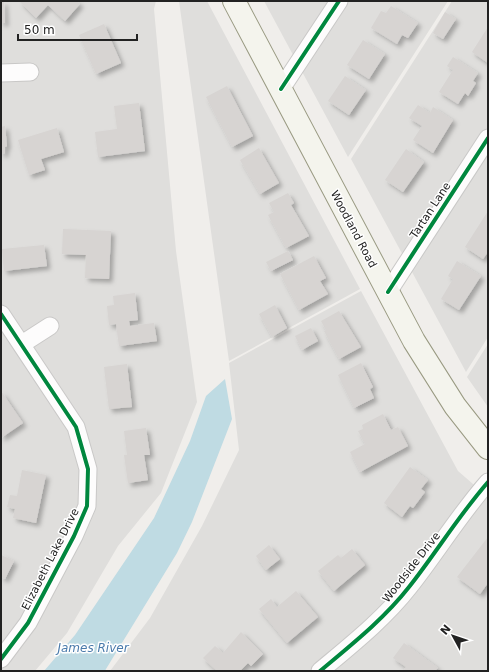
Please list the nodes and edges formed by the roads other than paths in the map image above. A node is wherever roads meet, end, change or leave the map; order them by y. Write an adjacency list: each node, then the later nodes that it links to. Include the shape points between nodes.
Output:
1 (234, 1): 5 (main road, Woodland Road)
2 (339, 1): 5 (street)
3 (30, 72): 4 (street)
4 (1, 73)
5 (281, 89): 7 (main road, Woodland Road)
6 (488, 138): 7 (street, Tartan Lane)
7 (388, 292): 11 (main road, Woodland Road, via 414,341 455,406)
8 (1, 314): 10 (street, Elizabeth Lake Drive)
9 (50, 326): 10 (street)
10 (22, 344): 13 (street, Elizabeth Lake Drive, via 76,427 88,470 87,506 28,623)
11 (488, 448)
12 (488, 482): 14 (street, Woodside Drive, via 394,606)
13 (1, 659)
14 (330, 668)

